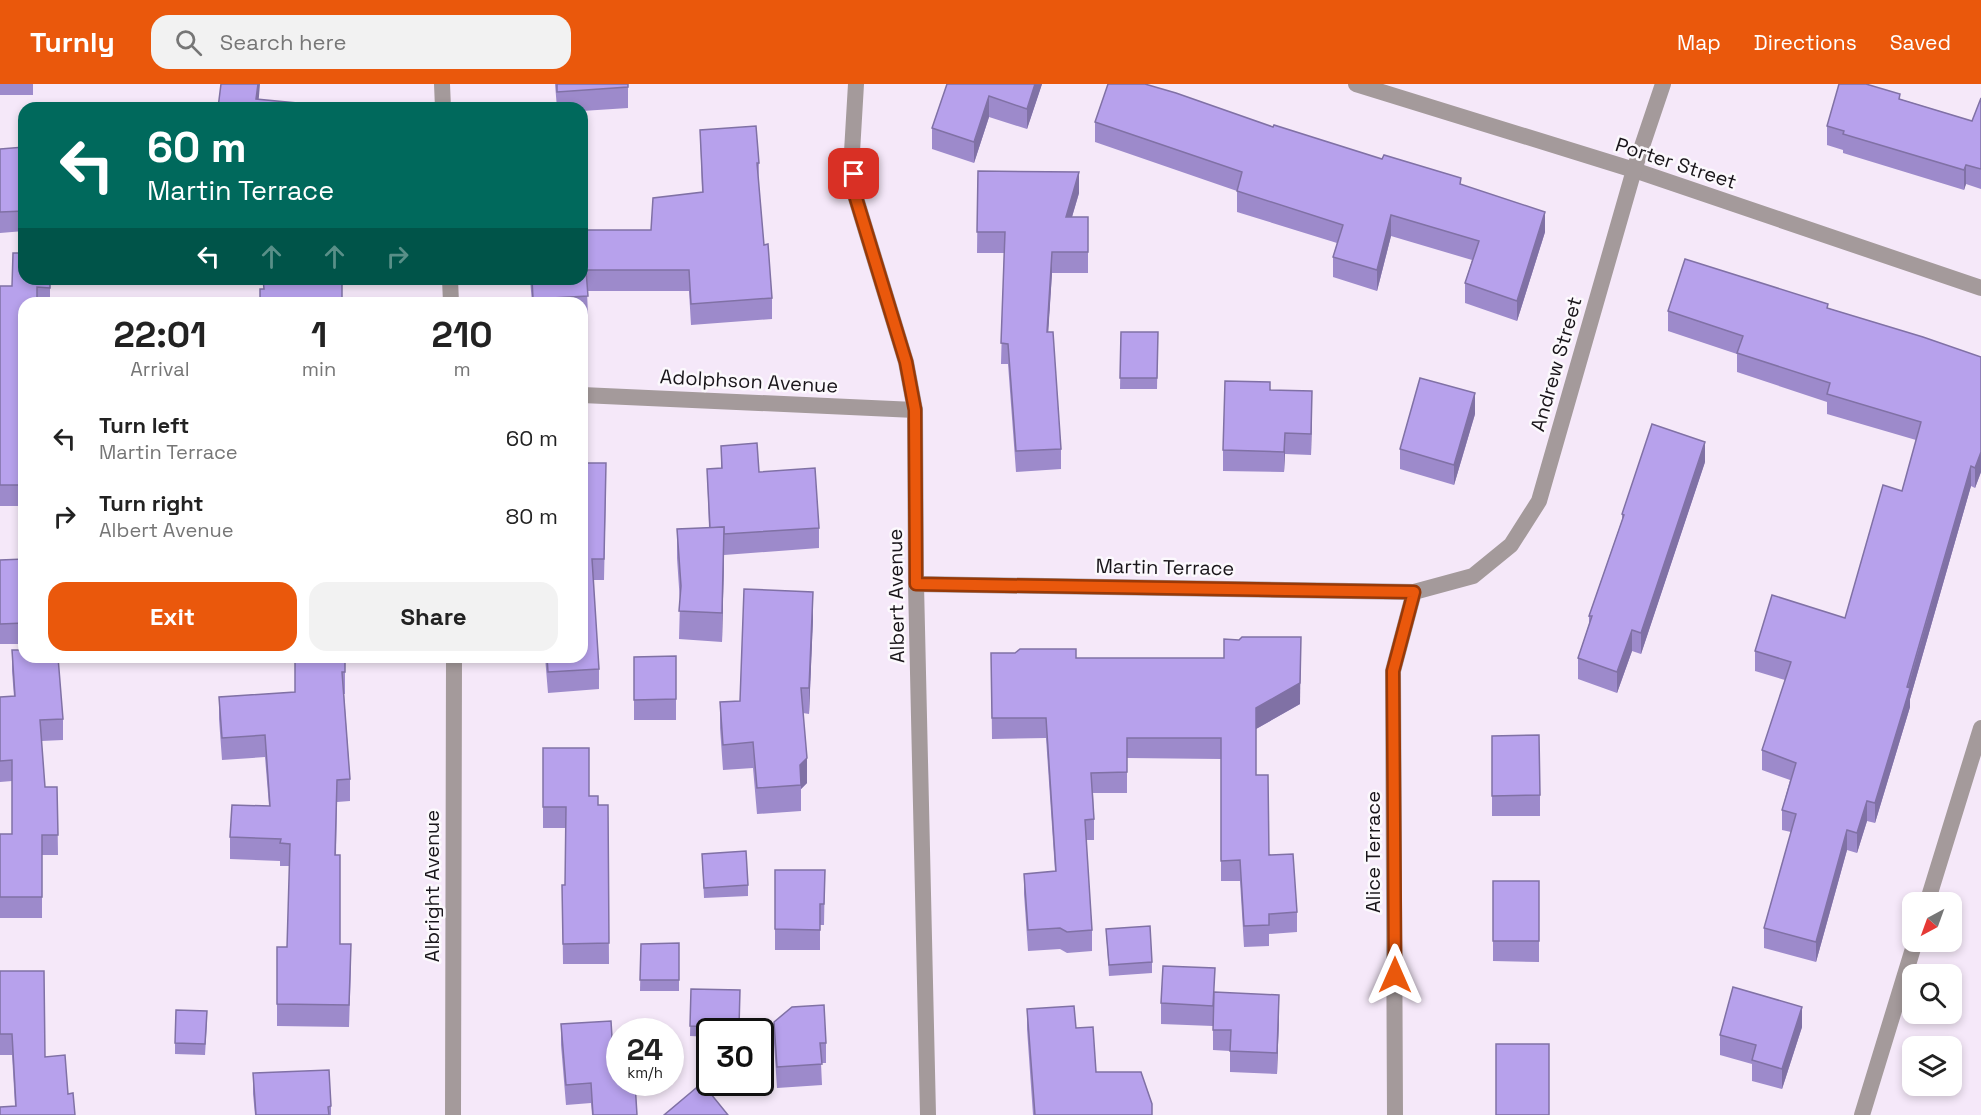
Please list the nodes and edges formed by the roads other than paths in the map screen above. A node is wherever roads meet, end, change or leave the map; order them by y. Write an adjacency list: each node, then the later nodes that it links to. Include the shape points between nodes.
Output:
1 (442, 84): 5 (street)
2 (856, 84): 9 (street, Albert Avenue, via 852,152 855,195 906,362)
3 (1356, 84): 6 (street, Porter Street)
4 (1663, 84): 6 (street, Andrew Street)
5 (443, 102)
6 (1634, 170): 7 (street, Porter Street); 11 (street, Andrew Street, via 1539,501 1511,545 1473,576)
7 (1981, 288)
8 (588, 395): 9 (street, Adolphson Avenue)
9 (915, 410): 10 (street, Albert Avenue)
10 (916, 584): 11 (street, Martin Terrace); 17 (street, Albert Avenue)
11 (1414, 592): 18 (street, Alice Terrace, via 1393,671)
12 (454, 663): 16 (street, Albright Avenue)
13 (1981, 728): 14 (street)
14 (1930, 892)
15 (1912, 952): 19 (street)
16 (453, 1115)
17 (928, 1115)
18 (1395, 1115)
19 (1863, 1115)

